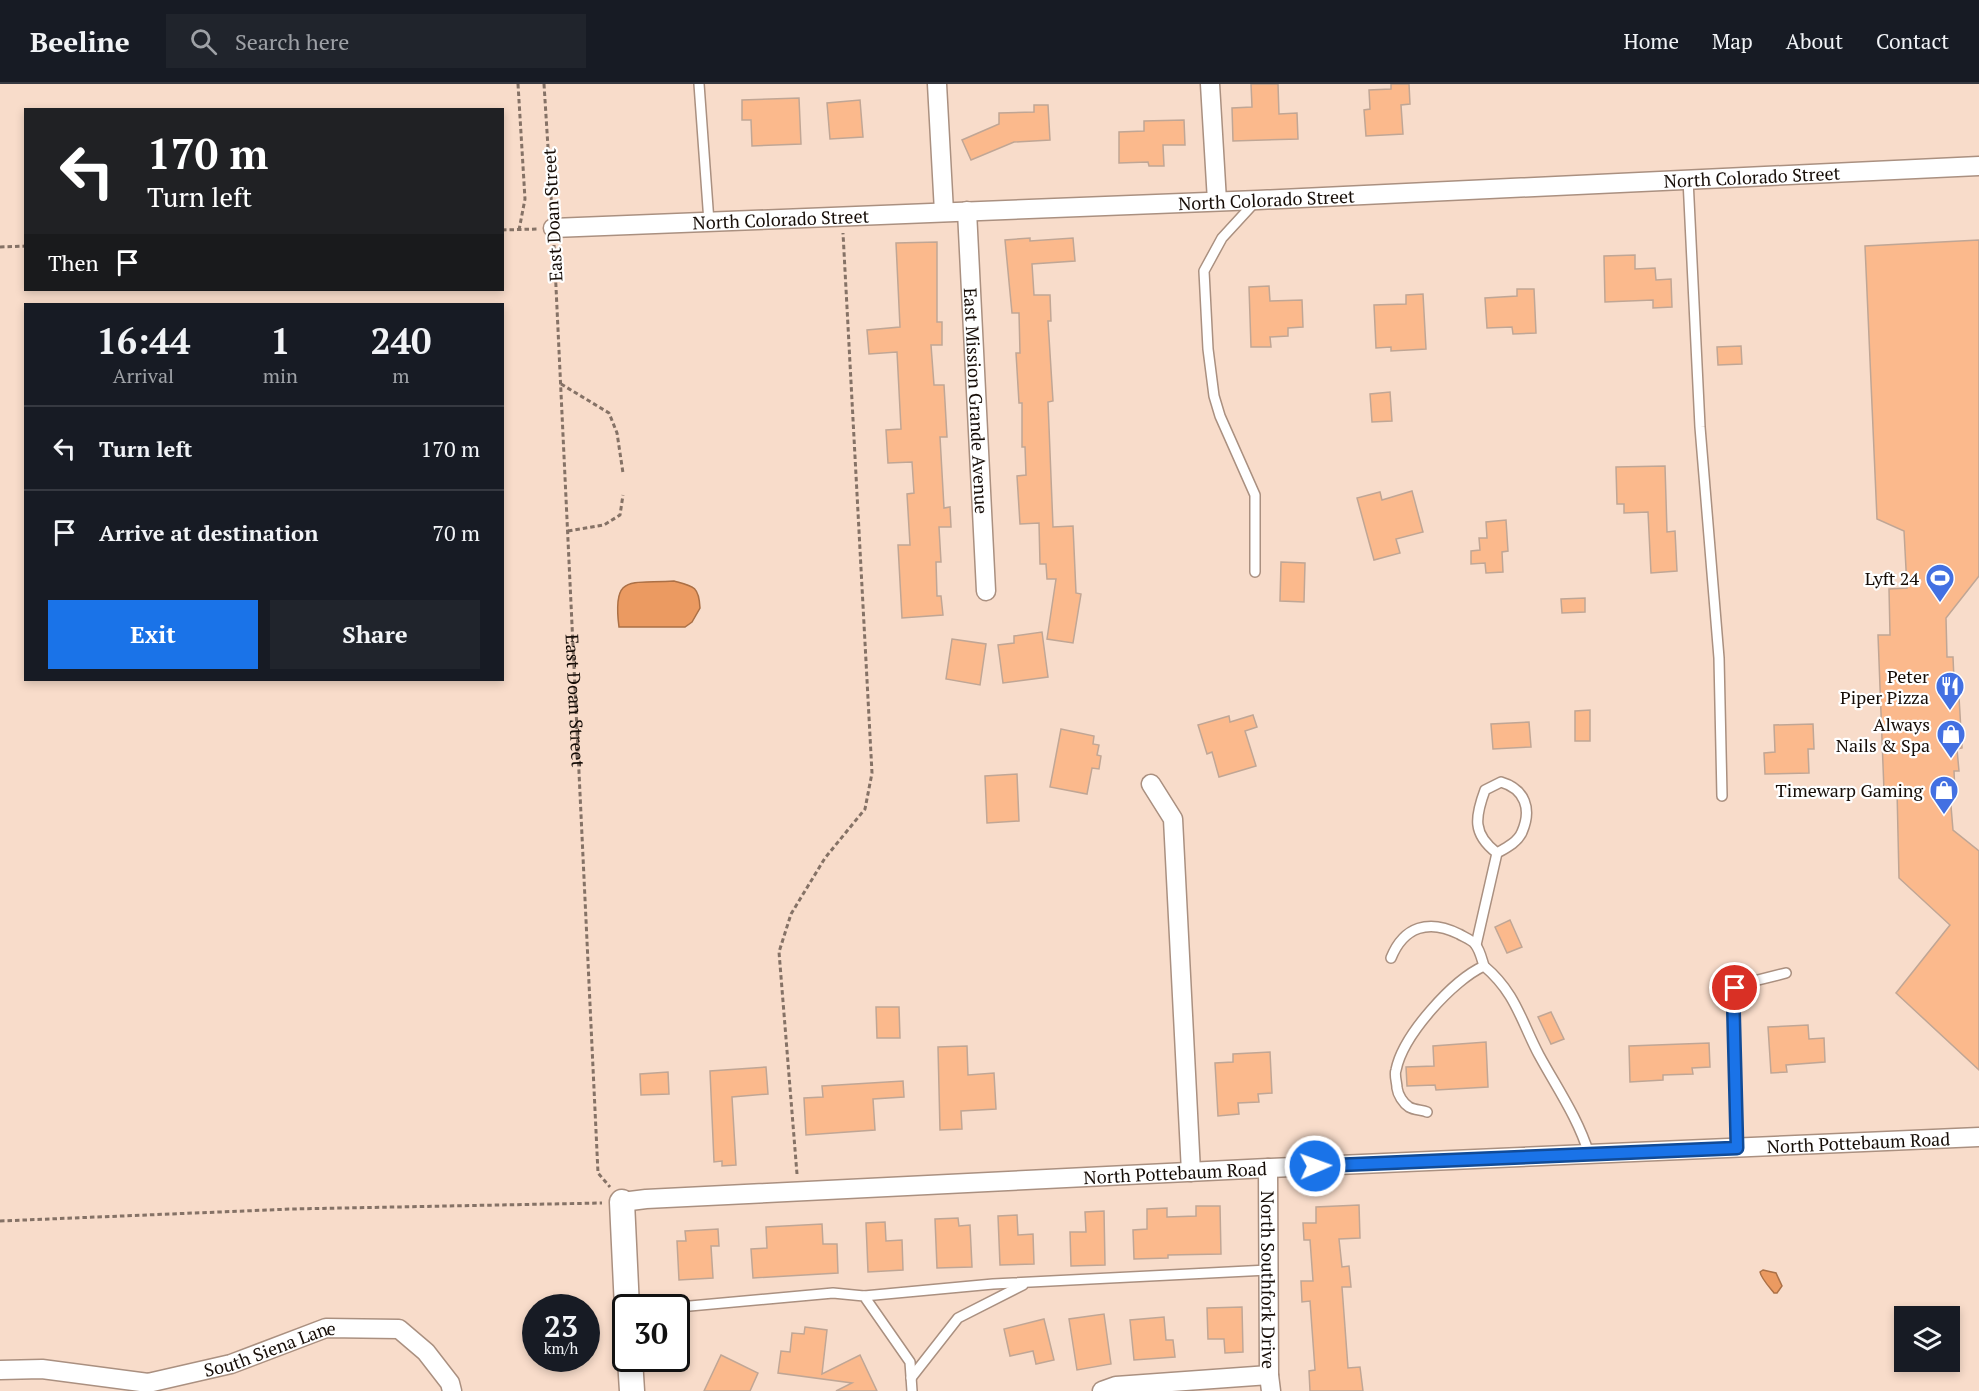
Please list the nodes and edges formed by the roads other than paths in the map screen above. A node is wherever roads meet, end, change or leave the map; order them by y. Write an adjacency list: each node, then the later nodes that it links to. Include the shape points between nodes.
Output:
1 (699, 84): 10 (lane)
2 (937, 84): 8 (street)
3 (1210, 84): 7 (street)
4 (1979, 166): 5 (street, North Colorado Street)
5 (1688, 179): 6 (street, North Colorado Street); 15 (lane, via 1700,427 1719,658)
6 (1258, 200): 7 (street, North Colorado Street); 12 (lane, via 1222,238 1204,271 1214,396 1255,495)
7 (1217, 201): 9 (street, North Colorado Street)
8 (944, 212): 9 (street, North Colorado Street); 10 (street, North Colorado Street)
9 (968, 212): 13 (street, East Mission Grande Avenue)
10 (709, 222): 11 (street, North Colorado Street)
11 (553, 228)
12 (1255, 572)
13 (986, 591)
14 (1151, 784): 26 (street, via 1173,819)
15 (1722, 796)
16 (1497, 853): 16 (lane, via 1484,844 1478,826 1479,807 1485,790 1501,782 1514,786 1523,796 1527,813 1522,833); 17 (lane)
17 (1476, 945): 18 (lane, via 1449,929 1421,927 1396,945); 19 (lane)
18 (1391, 958)
19 (1484, 966): 21 (lane, via 1447,992 1402,1051 1395,1072 1398,1094 1408,1107); 24 (lane, via 1500,979 1521,1013 1578,1124)
20 (1786, 973): 23 (lane, via 1738,985 1733,992)
21 (1427, 1112)
22 (1979, 1137): 23 (street, North Pottebaum Road)
23 (1737, 1148): 24 (street, North Pottebaum Road)
24 (1589, 1154): 25 (street, North Pottebaum Road)
25 (1268, 1168): 26 (street, North Pottebaum Road); 28 (street, North Southfork Drive)
26 (1191, 1172): 27 (street, North Pottebaum Road)
27 (622, 1203): 30 (street)
28 (1268, 1270): 29 (lane); 36 (street, North Southfork Drive)
29 (1027, 1283): 31 (lane); 35 (lane, via 958,1318)
30 (626, 1294)
31 (864, 1296): 32 (lane, via 833,1293); 35 (lane, via 910,1362)
32 (690, 1306)
33 (0, 1370): 37 (street, South Siena Lane, via 42,1369 148,1383 231,1364 326,1328 399,1329 426,1352)
34 (631, 1372): 38 (street)
35 (911, 1378): 39 (lane)
36 (1270, 1383): 40 (street, via 1116,1386)
37 (452, 1391)
38 (632, 1391)
39 (912, 1391)
40 (1102, 1391)

